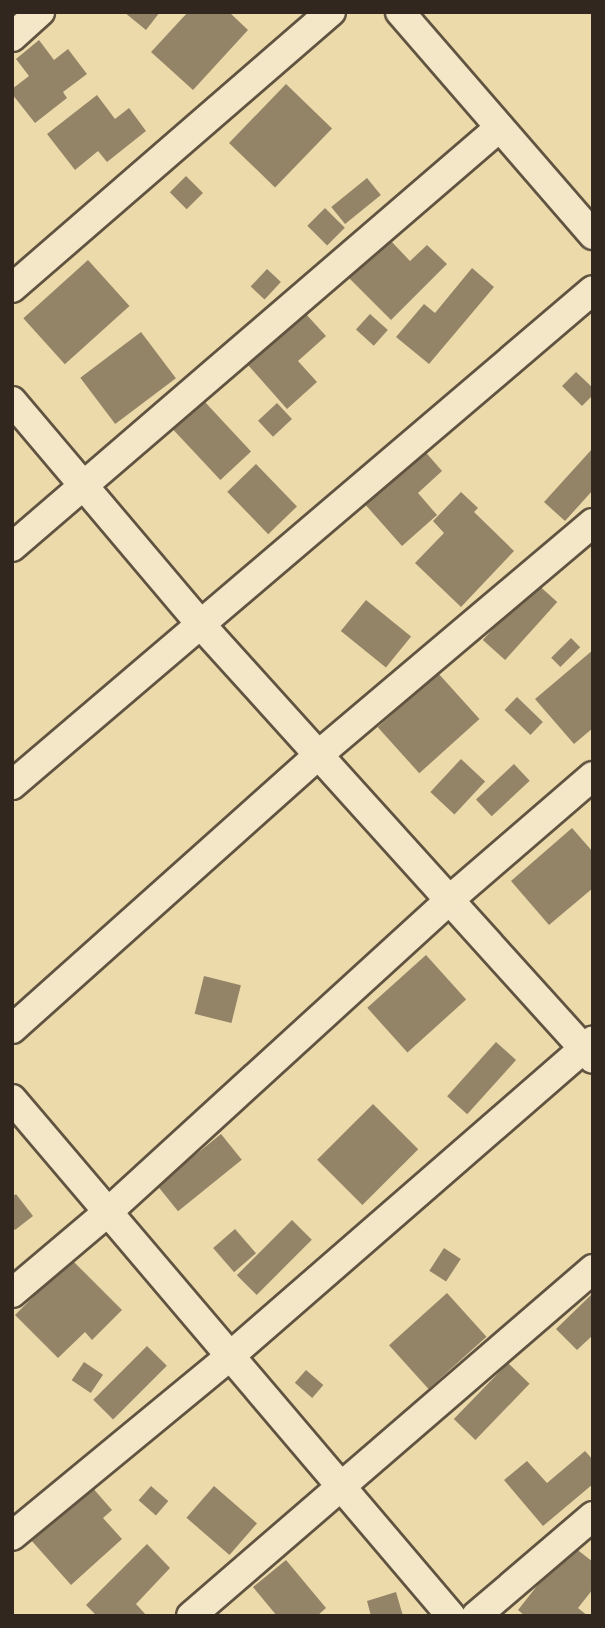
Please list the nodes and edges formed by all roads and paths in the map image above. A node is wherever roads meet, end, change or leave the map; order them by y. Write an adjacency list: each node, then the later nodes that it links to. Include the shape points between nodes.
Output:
1 (40, 12): 4 (street)
2 (331, 12): 7 (street)
3 (400, 12): 5 (street)
4 (12, 37)
5 (499, 128): 6 (street); 10 (street)
6 (593, 235)
7 (12, 288)
8 (593, 290): 13 (street)
9 (12, 401): 10 (street)
10 (83, 485): 12 (street); 13 (street)
11 (593, 523): 14 (street)
12 (12, 547)
13 (202, 626): 14 (street); 16 (street)
14 (317, 756): 17 (street); 18 (street)
15 (593, 776): 17 (street)
16 (12, 785)
17 (448, 901): 19 (street); 21 (street)
18 (12, 1029)
19 (590, 1050): 24 (street)
20 (12, 1099): 21 (street)
21 (109, 1211): 23 (street); 24 (street)
22 (593, 1269): 25 (street)
23 (12, 1293)
24 (230, 1356): 25 (street); 27 (street)
25 (341, 1489): 28 (street); 29 (street)
26 (593, 1516): 30 (street)
27 (12, 1536)
28 (191, 1616)
29 (451, 1616)
30 (476, 1616)

